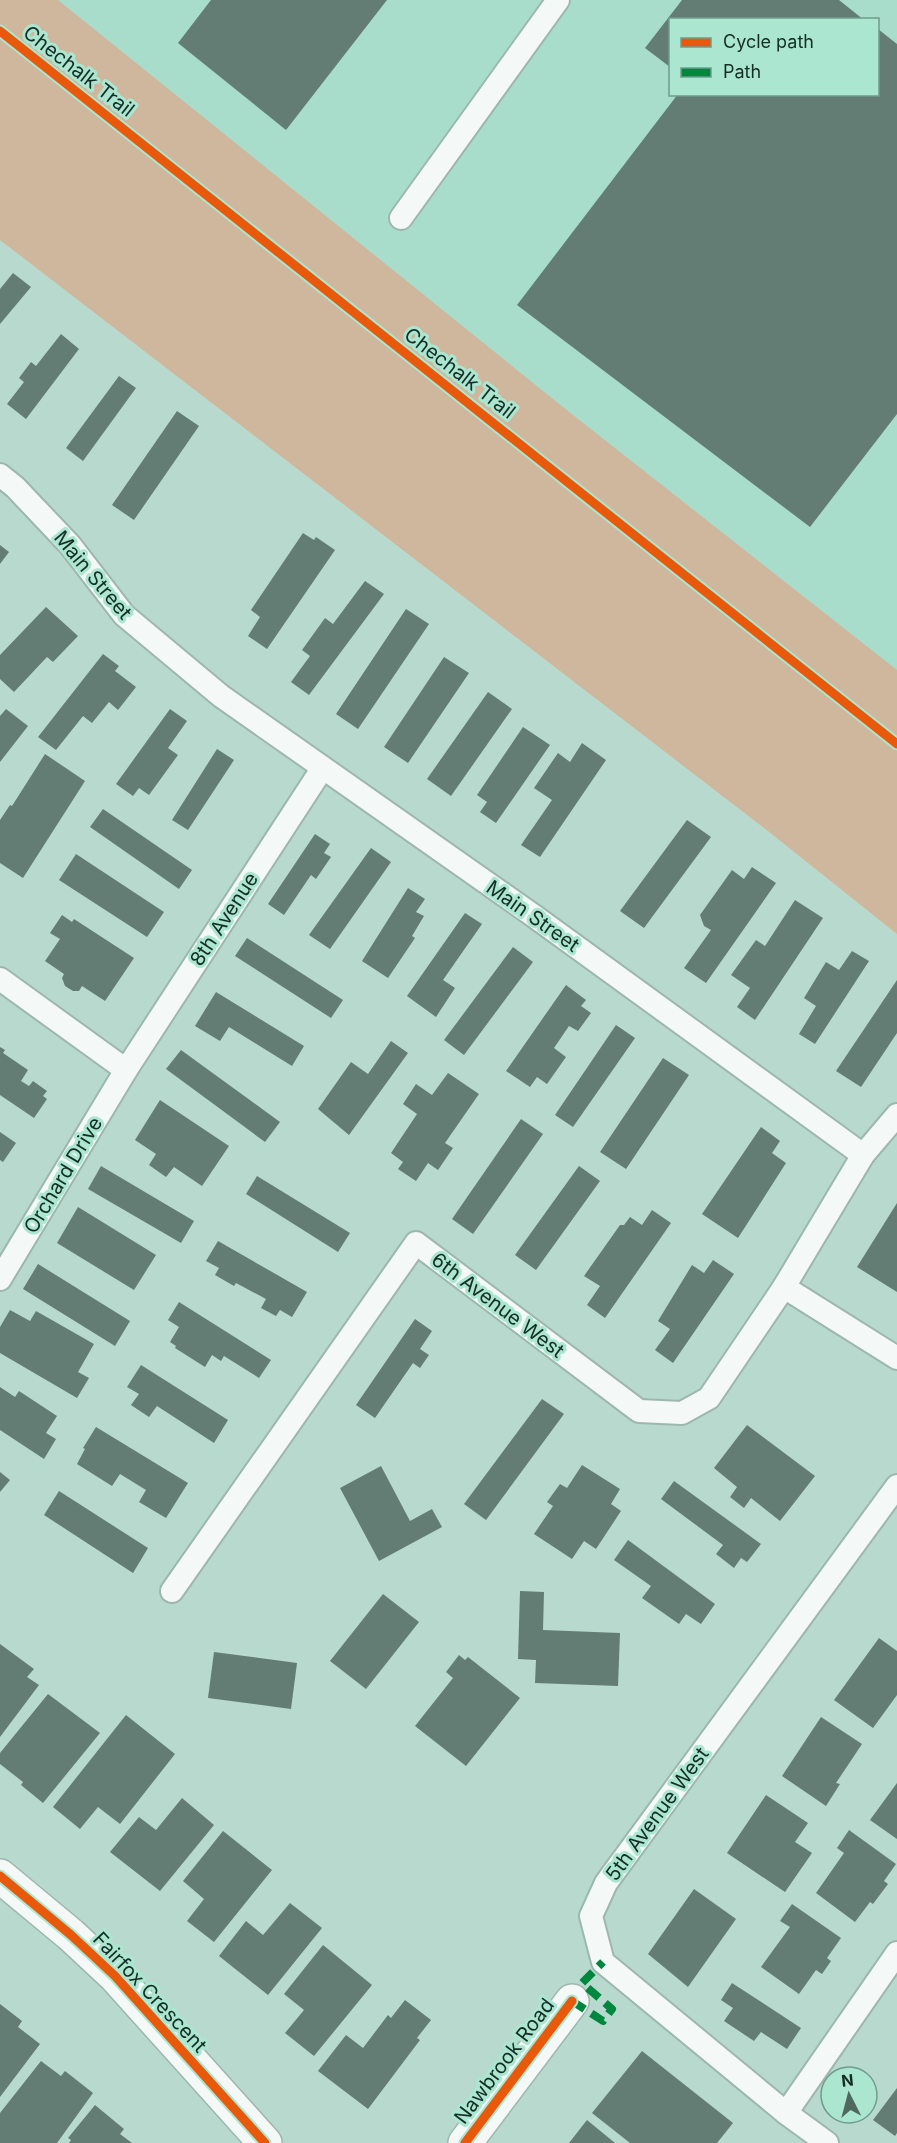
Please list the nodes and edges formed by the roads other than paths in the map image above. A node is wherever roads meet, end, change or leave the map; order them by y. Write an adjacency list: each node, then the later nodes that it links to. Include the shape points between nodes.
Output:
1 (558, 0): 2 (lane)
2 (400, 218)
3 (0, 475): 4 (lane, Main Street, via 69,545 124,615 221,696)
4 (322, 769): 6 (lane, 8th Avenue); 8 (lane, Main Street, via 534,916)
5 (0, 979): 6 (lane)
6 (126, 1070): 9 (lane, Orchard Drive)
7 (897, 1115): 8 (lane)
8 (863, 1155): 10 (lane)
9 (0, 1279)
10 (784, 1287): 11 (lane); 13 (lane, 6th Avenue West, via 709,1398 682,1413 639,1411 416,1243)
11 (897, 1358)
12 (897, 1486): 17 (lane, 5th Avenue West, via 606,1883 591,1916 603,1962)
13 (172, 1591)
14 (0, 1876): 18 (street, Fairfox Crescent, via 115,1976)
15 (897, 1953): 17 (lane)
16 (572, 2001): 19 (street, Nawbrook Road)
17 (786, 2113): 20 (lane, 5th Avenue West)
18 (265, 2143)
19 (465, 2143)
20 (827, 2143)

